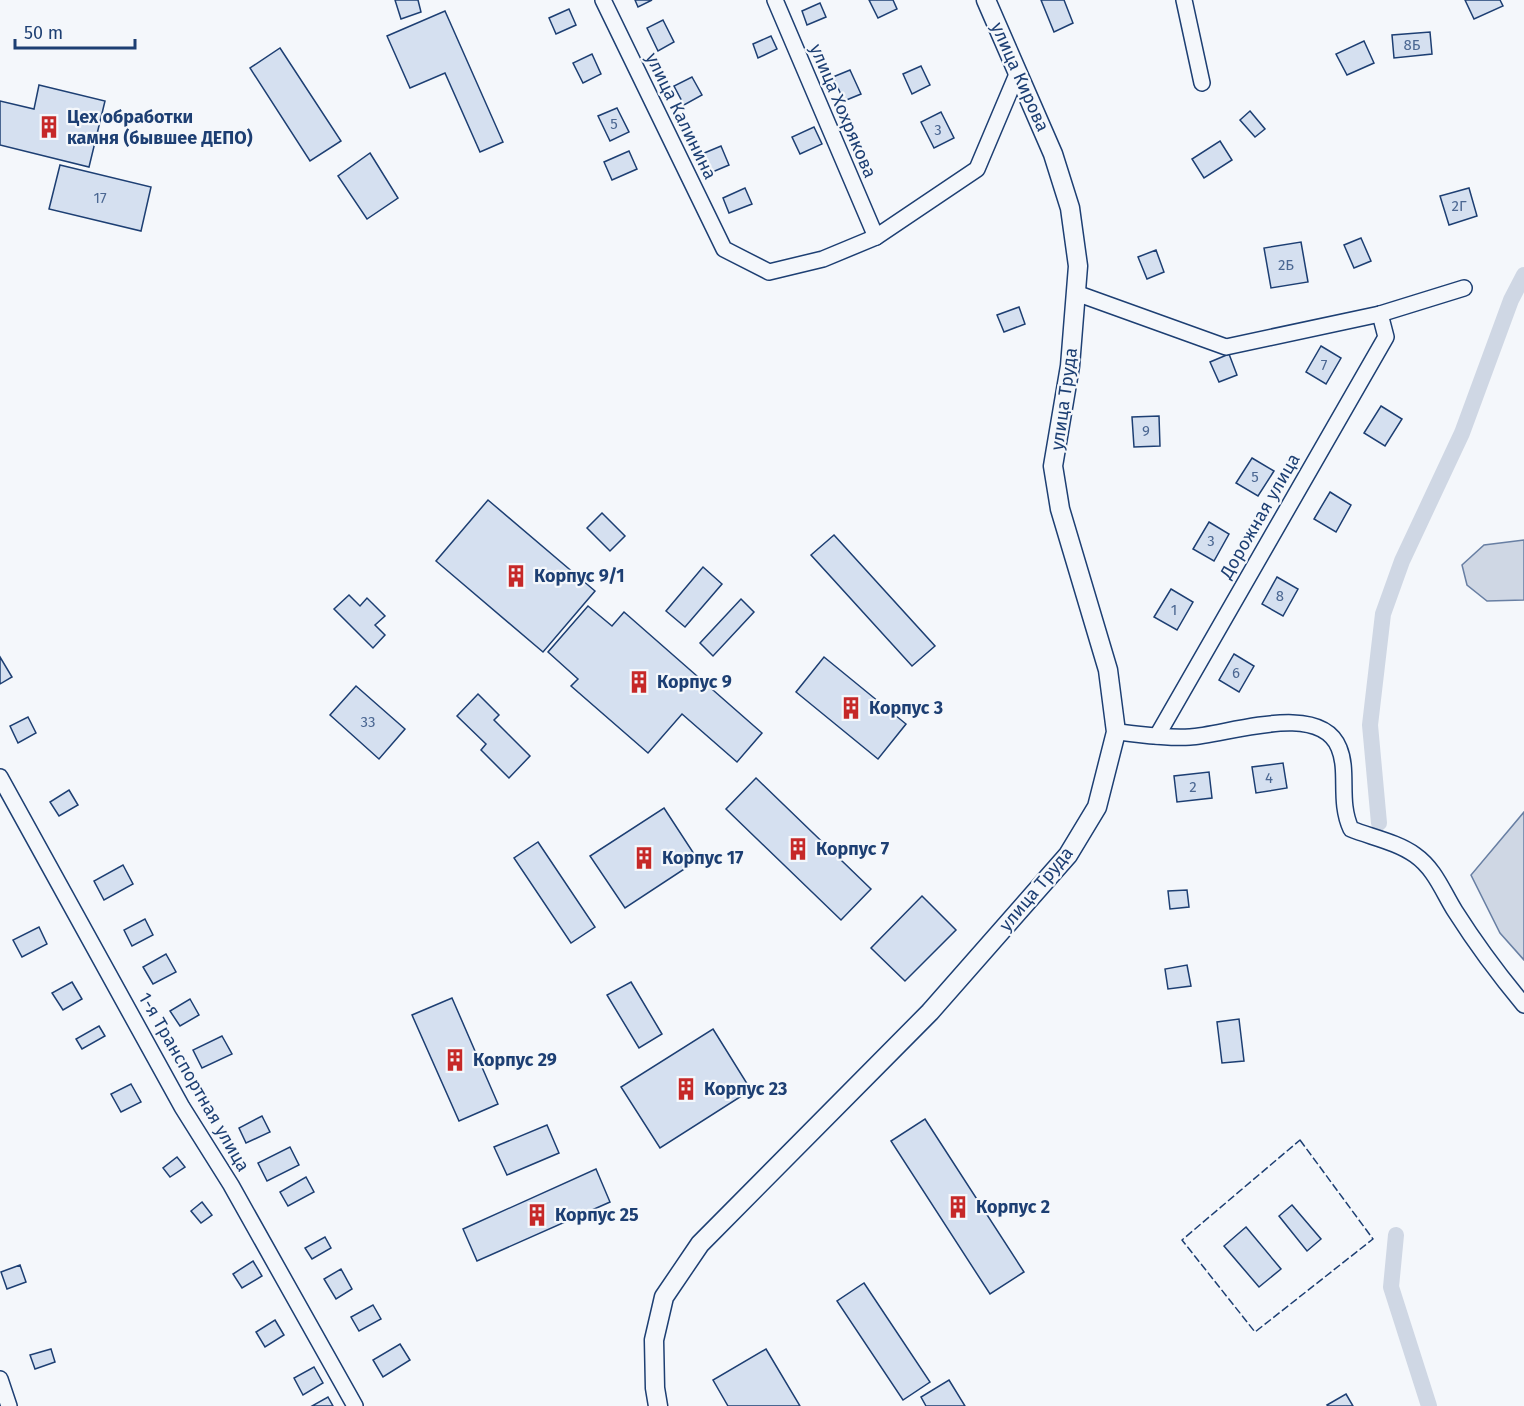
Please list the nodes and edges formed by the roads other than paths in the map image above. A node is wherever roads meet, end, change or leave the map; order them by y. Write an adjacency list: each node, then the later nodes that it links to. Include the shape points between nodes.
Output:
1 (603, 0): 8 (street, улица Калинина, via 724,249 770,272 823,260)
2 (775, 0): 8 (street, улица Хохрякова)
3 (986, 0): 5 (street, улица Кирова)
4 (1184, 0): 6 (street)
5 (1018, 72): 7 (street, улица Кирова); 8 (street, via 977,169)
6 (1202, 83)
7 (1053, 154): 10 (street, улица Труда, via 1070,208 1078,266)
8 (876, 237)
9 (1464, 288): 11 (street)
10 (1076, 293): 11 (street, via 1226,347); 12 (street, улица Труда, via 1071,366 1053,466 1060,509 1108,670)
11 (1380, 314): 13 (street, Дорожная улица, via 1386,337)
12 (1116, 732): 13 (street); 19 (street, улица Труда, via 1097,807 1068,855 930,1012 700,1244 664,1297 654,1340)
13 (1157, 736): 15 (street, via 1188,738 1283,722 1314,725 1328,732 1339,748 1345,816 1351,829 1415,855 1433,872 1491,965)
14 (0, 777): 18 (street, 1-я Транспортная улица)
15 (1524, 1005)
16 (0, 1379): 17 (street)
17 (9, 1406)
18 (355, 1406)
19 (658, 1406)

